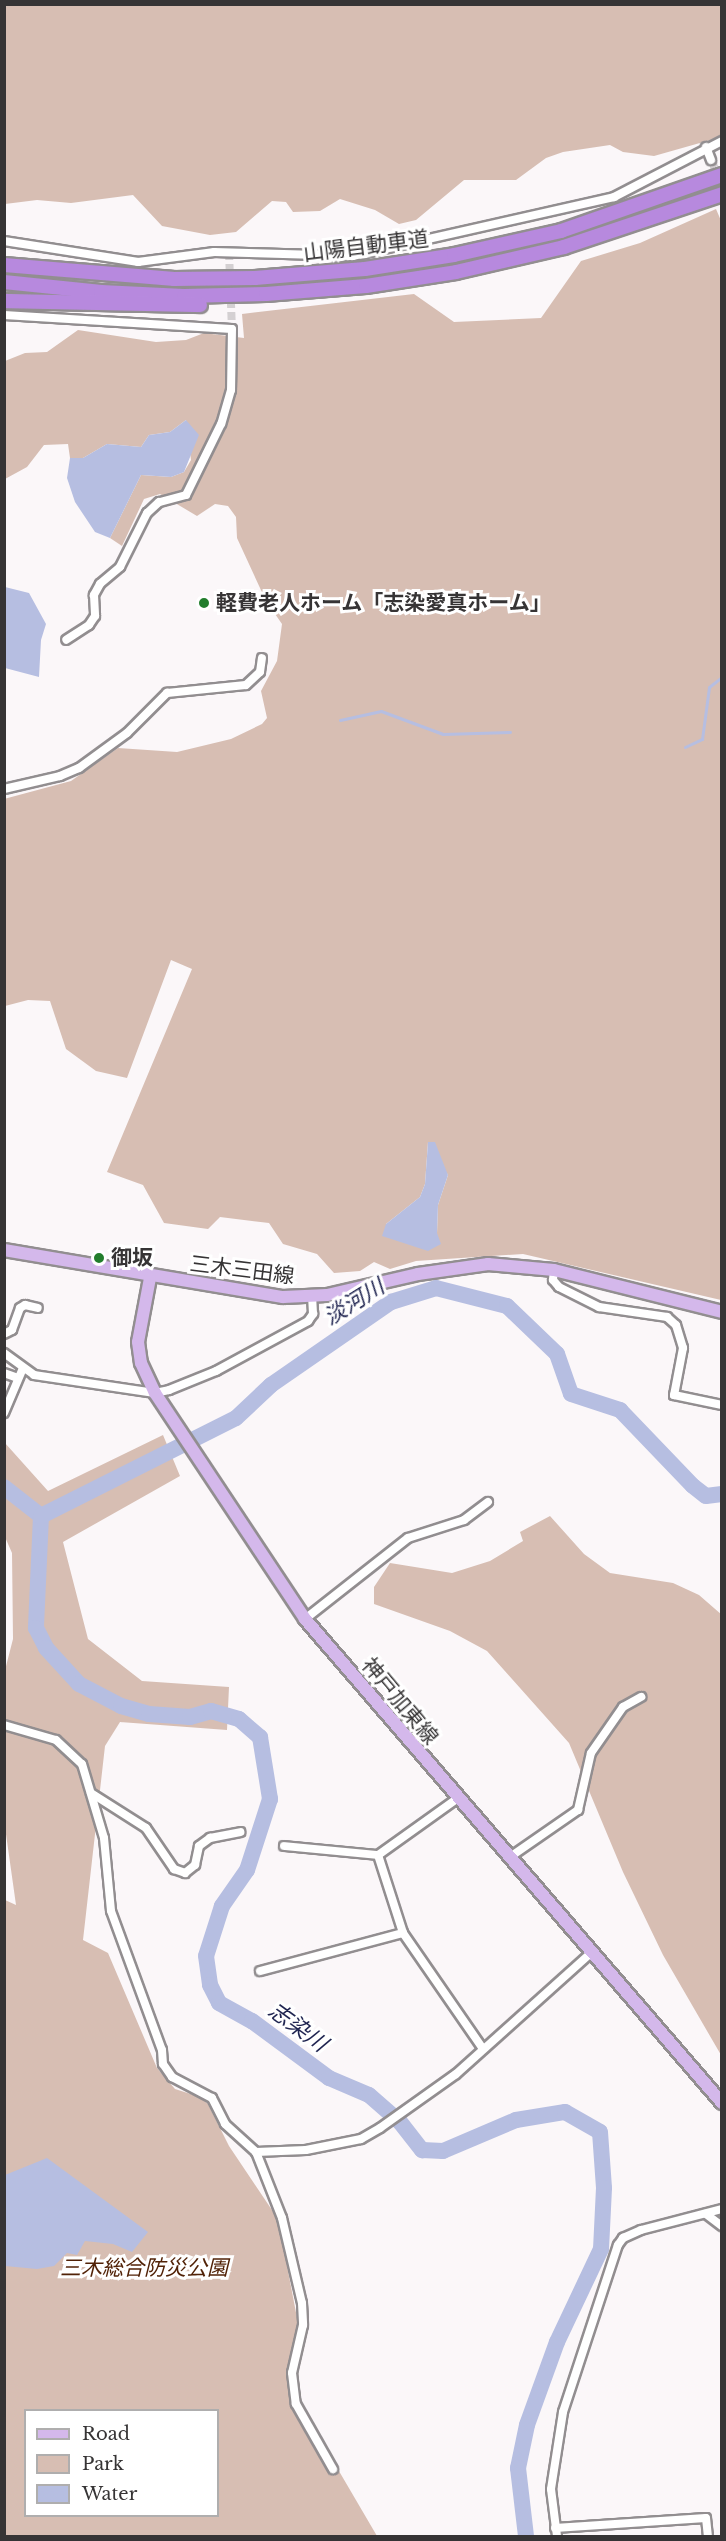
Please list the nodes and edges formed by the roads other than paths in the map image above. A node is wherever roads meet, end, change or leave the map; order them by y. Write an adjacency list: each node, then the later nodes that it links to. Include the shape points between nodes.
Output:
1 (722, 141): 2 (street)
2 (706, 147): 3 (street); 6 (street, via 614,197 353,256 214,252 138,262)
3 (711, 160)
4 (722, 176): 9 (highway, 山陽自動車道, via 561,231 417,262 255,278)
5 (722, 194): 11 (highway, 山陽自動車道, via 564,247 456,272)
6 (4, 241)
7 (4, 257): 9 (highway)
8 (4, 265): 9 (highway, 山陽自動車道)
9 (108, 276)
10 (4, 282): 11 (highway, 山陽自動車道, via 184,296 276,294)
11 (366, 286): 12 (highway, via 217,304)
12 (4, 302)
13 (4, 315): 14 (street, via 232,330 231,390 221,424 186,495 159,502 147,513 120,567 100,584 94,595 95,616)
14 (66, 640)
15 (262, 658): 16 (street, via 260,672 246,685 167,693 127,733 79,768)
16 (4, 789)
17 (4, 1250): 19 (main road, 三木三田線)
18 (554, 1270): 20 (main road, 三木三田線, via 488,1264 418,1274); 22 (main road, 三木三田線); 29 (street, via 553,1280 559,1287 599,1307 667,1317 676,1325 683,1348 674,1395)
19 (150, 1278): 20 (main road, 三木三田線, via 283,1297); 28 (main road, 神戸加東線, via 138,1342 141,1363)
20 (312, 1297): 28 (street, via 313,1314 308,1321 216,1371)
21 (38, 1308): 23 (street, via 20,1308 12,1330)
22 (722, 1312)
23 (4, 1334)
24 (4, 1353): 25 (street)
25 (23, 1368): 27 (street); 28 (street, via 34,1375)
26 (4, 1373): 27 (street)
27 (18, 1378): 30 (street)
28 (155, 1393): 32 (main road, 神戸加東線)
29 (722, 1405)
30 (4, 1413)
31 (488, 1503): 32 (street, via 465,1520 408,1538)
32 (305, 1619): 36 (main road, 神戸加東線)
33 (641, 1697): 40 (street, via 622,1707 591,1753 578,1810)
34 (4, 1725): 35 (street, via 56,1740 69,1749 82,1764)
35 (91, 1793): 37 (street, via 146,1828 174,1869 185,1873 195,1865 199,1846 210,1838); 46 (street, via 104,1838 111,1911 162,2050 163,2064 172,2077 212,2098 225,2124)
36 (458, 1798): 39 (street); 40 (main road, 神戸加東線)
37 (240, 1832)
38 (284, 1846): 39 (street)
39 (378, 1855): 41 (street)
40 (510, 1857): 42 (main road, 神戸加東線)
41 (403, 1934): 43 (street); 44 (street)
42 (592, 1952): 44 (street); 45 (main road, 神戸加東線)
43 (260, 1971)
44 (483, 2049): 46 (street, via 361,2139 306,2150)
45 (722, 2103)
46 (256, 2152): 50 (street, via 282,2218 302,2303 303,2325 292,2373 296,2404)
47 (722, 2210): 48 (street)
48 (706, 2214): 49 (street); 51 (street, via 641,2230 623,2238 618,2245 563,2412 551,2489)
49 (722, 2226)
50 (333, 2469)
51 (556, 2532): 52 (street, via 706,2518)
52 (708, 2536)

